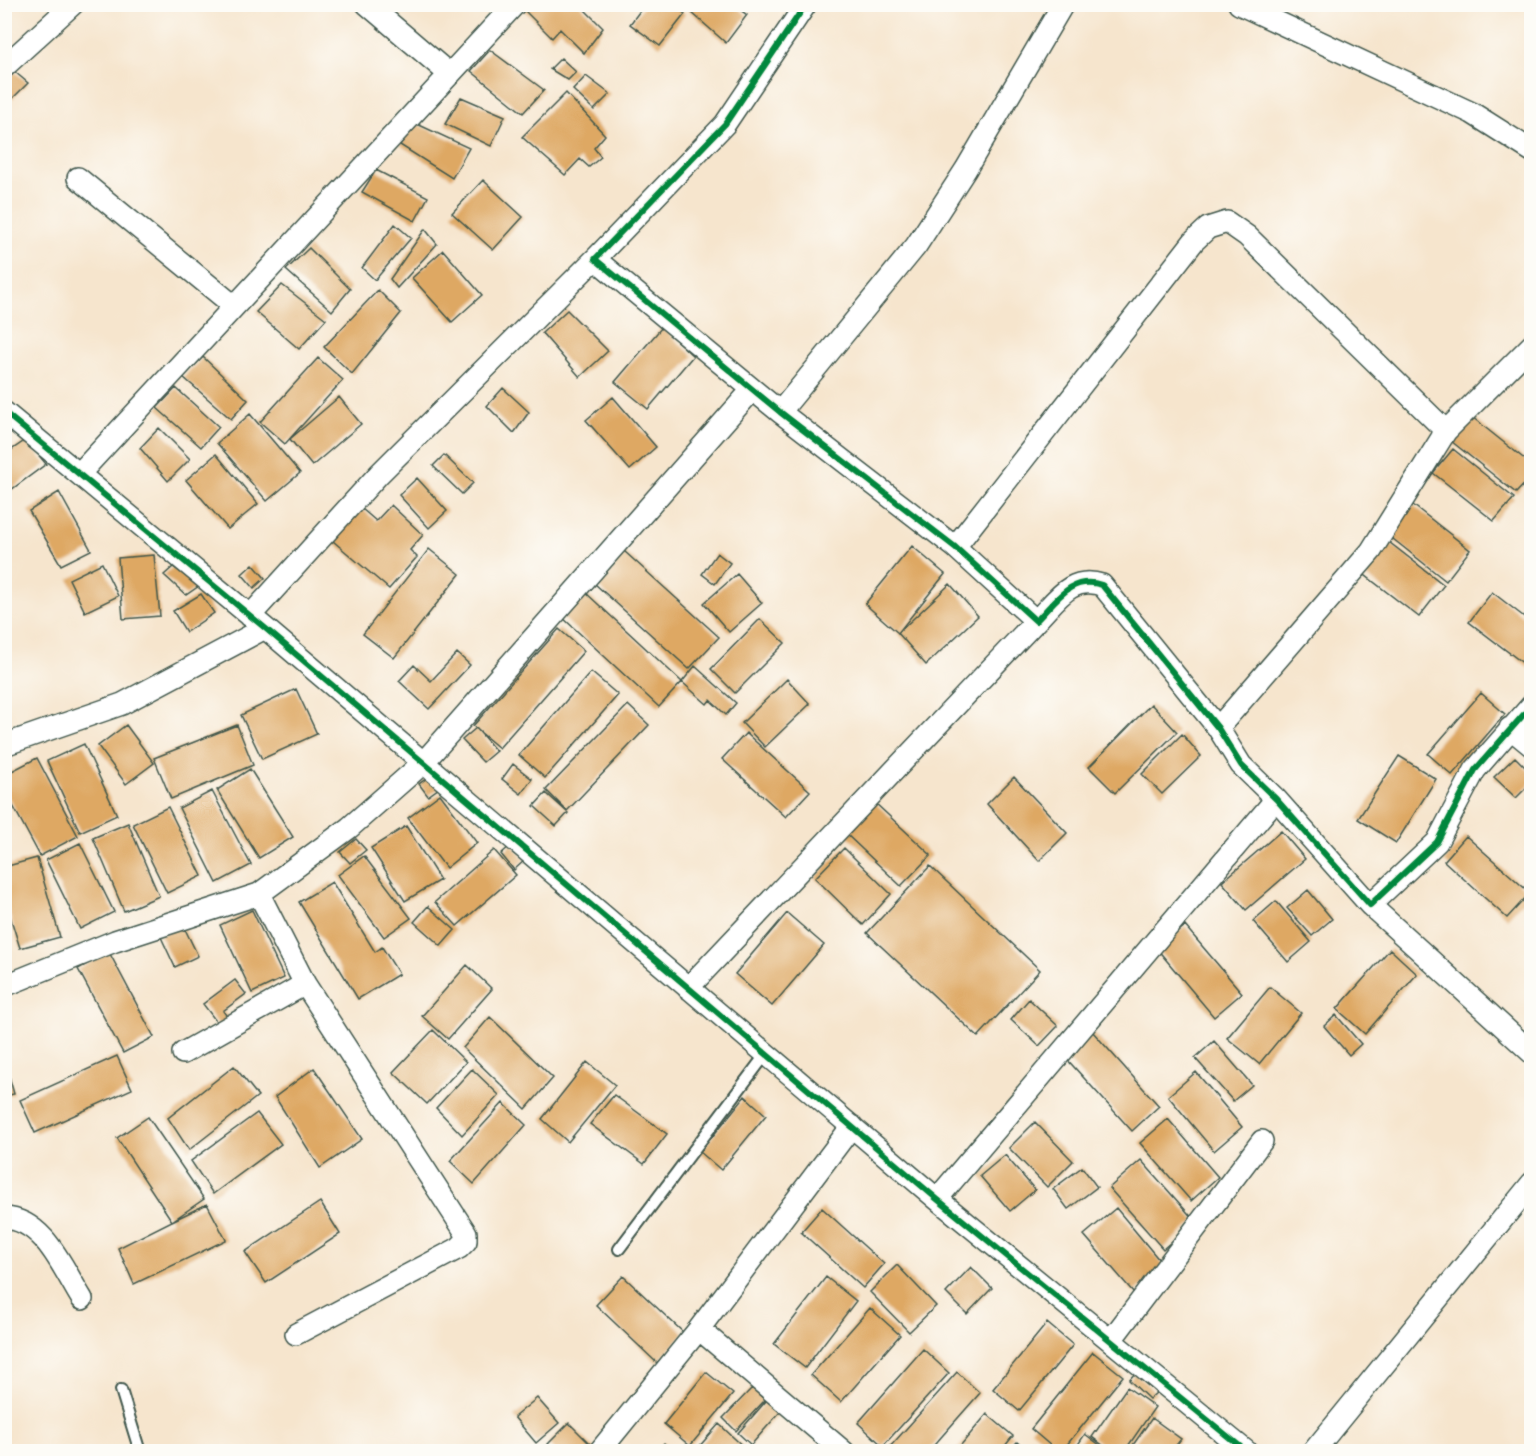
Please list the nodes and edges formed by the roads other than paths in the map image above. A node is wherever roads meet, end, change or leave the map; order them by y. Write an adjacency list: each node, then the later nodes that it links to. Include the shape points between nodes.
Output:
1 (73, 4): 7 (street)
2 (367, 4): 8 (street)
3 (514, 4): 8 (street)
4 (806, 4): 11 (street, via 725,124)
5 (1063, 4): 16 (street, via 916,246)
6 (1239, 4): 9 (street, via 1472,113)
7 (4, 67)
8 (448, 73): 12 (street)
9 (1532, 151)
10 (78, 178): 12 (street)
11 (595, 259): 14 (street); 21 (street, via 379,474)
12 (234, 306): 18 (street)
13 (1532, 345): 17 (street)
14 (752, 390): 16 (street); 27 (street)
15 (4, 412): 18 (street)
16 (780, 412): 19 (street)
17 (1446, 431): 19 (street, via 1247,236 1227,222 1208,228 1194,241); 23 (street, via 1371,552)
18 (79, 474): 21 (street)
19 (955, 547): 20 (street)
20 (1036, 621): 23 (street, via 1071,586 1086,580 1102,585); 33 (street)
21 (257, 622): 25 (street, via 122,704); 27 (street)
22 (1532, 705): 24 (street)
23 (1218, 728): 28 (street, via 1241,765)
24 (1510, 728): 26 (street); 30 (street, via 1475,770 1437,842)
25 (4, 745)
26 (1532, 746)
27 (423, 763): 29 (street, via 349,828); 33 (street)
28 (1275, 799): 30 (street); 40 (street)
29 (259, 894): 31 (street); 32 (street, via 115,941)
30 (1370, 905): 35 (street)
31 (305, 984): 34 (street); 45 (street, via 466,1233 466,1241)
32 (4, 986)
33 (688, 988): 36 (street)
34 (183, 1053)
35 (1532, 1053)
36 (766, 1054): 37 (street); 42 (lane)
37 (852, 1126): 40 (street); 44 (street)
38 (1262, 1141): 46 (street)
39 (1532, 1183): 52 (street)
40 (937, 1199): 46 (street)
41 (4, 1218): 43 (street, via 27,1222 48,1243)
42 (619, 1249)
43 (82, 1299)
44 (699, 1329): 49 (street); 50 (street)
45 (296, 1334)
46 (1111, 1341): 51 (street)
47 (121, 1390): 48 (lane)
48 (140, 1452)
49 (599, 1452)
50 (844, 1452)
51 (1247, 1452)
52 (1313, 1452)

